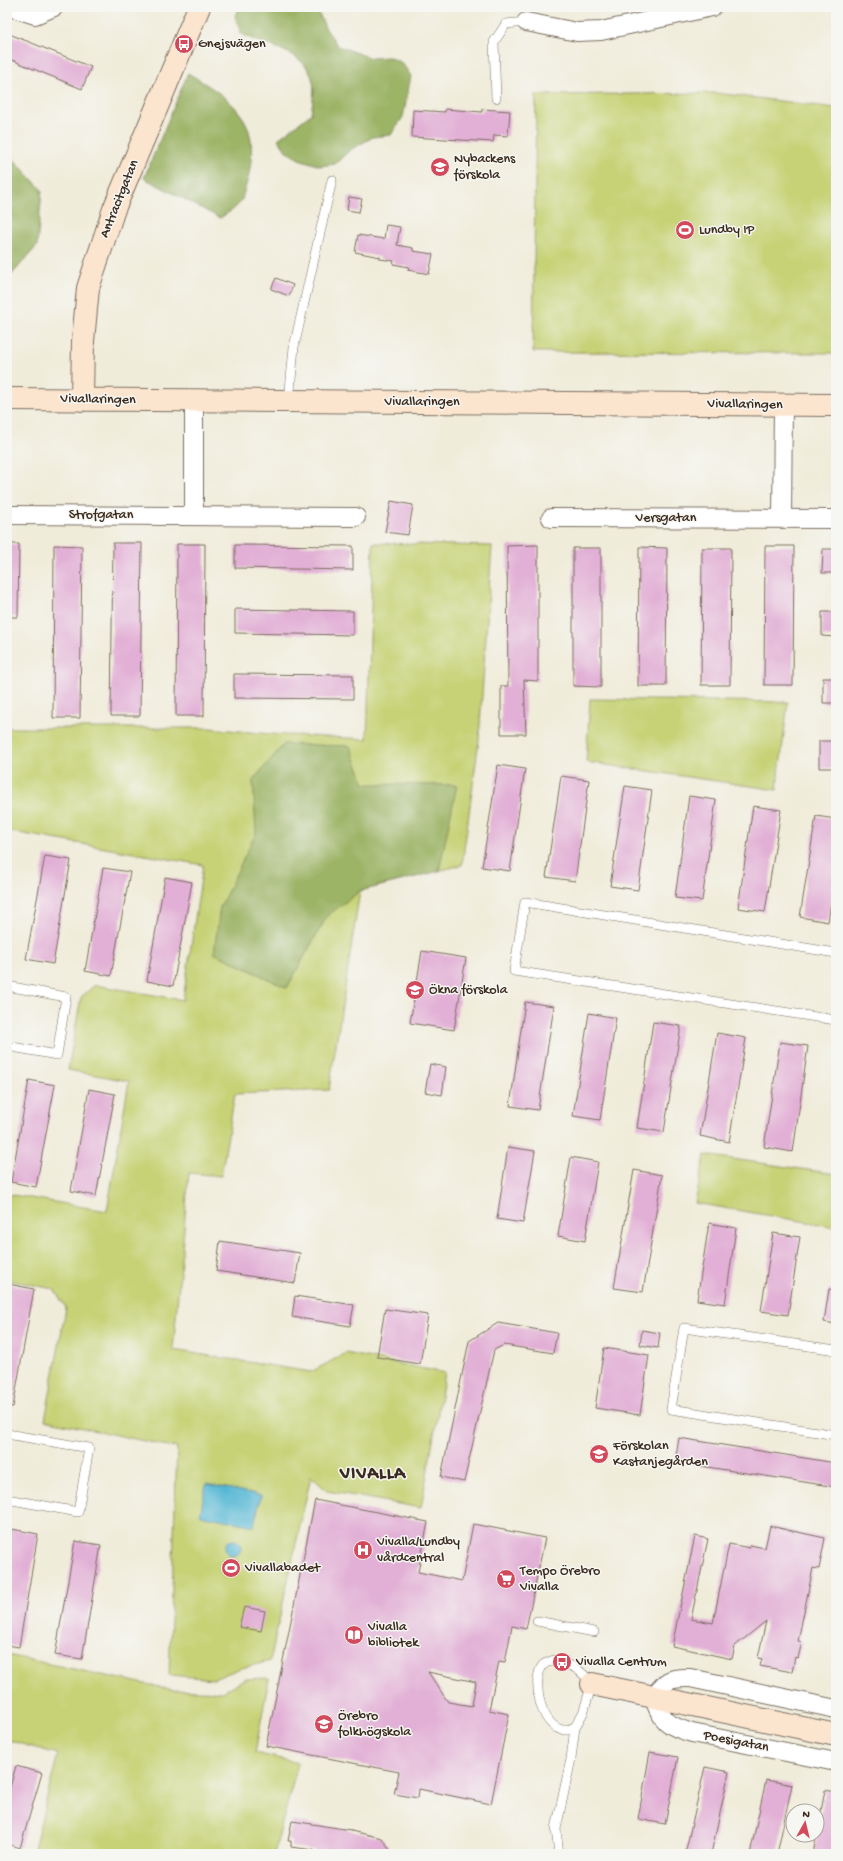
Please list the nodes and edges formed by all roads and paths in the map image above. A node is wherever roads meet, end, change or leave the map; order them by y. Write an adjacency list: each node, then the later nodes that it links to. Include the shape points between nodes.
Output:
1 (10, 7): 2 (street, via 35,15)
2 (54, 7)
3 (199, 7): 10 (street, Antracitgatan, via 114,209 88,288 83,341)
4 (712, 7): 5 (street)
5 (679, 10): 6 (street, via 601,32 577,32)
6 (526, 22): 7 (lane, via 506,24 494,42)
7 (496, 98)
8 (332, 180): 12 (lane, via 294,347)
9 (7, 399): 10 (street, Vivallaringen)
10 (82, 400): 11 (street, Vivallaringen)
11 (194, 400): 12 (street, Vivallaringen); 16 (street)
12 (289, 401): 13 (street, Vivallaringen)
13 (783, 405): 14 (street, Vivallaringen); 19 (street)
14 (836, 406)
15 (7, 515): 16 (street, Strofgatan)
16 (194, 516): 17 (street, Strofgatan)
17 (356, 517)
18 (551, 518): 19 (street, Versgatan)
19 (782, 519): 20 (street, Versgatan)
20 (836, 519)
21 (836, 954): 23 (lane, via 526,902 514,971)
22 (7, 986): 24 (lane, via 66,996 57,1055)
23 (836, 1020)
24 (7, 1046)
25 (836, 1350): 27 (lane, via 684,1328 671,1409)
26 (7, 1434): 28 (lane, via 89,1448 78,1512)
27 (836, 1435)
28 (7, 1499)
29 (537, 1622): 30 (lane)
30 (594, 1632)
31 (592, 1684): 32 (street, Poesigatan); 34 (lane, via 583,1713); 34 (lane, via 582,1672 570,1664 554,1660 544,1665 538,1675 538,1693 546,1719 556,1728 565,1730)
32 (653, 1697): 33 (street, via 666,1681 677,1677); 35 (street, Poesigatan); 36 (street, Poesigatan, via 659,1713 671,1726 692,1733)
33 (836, 1708)
34 (575, 1727): 37 (lane, via 556,1828)
35 (836, 1735)
36 (836, 1762)
37 (559, 1854)

